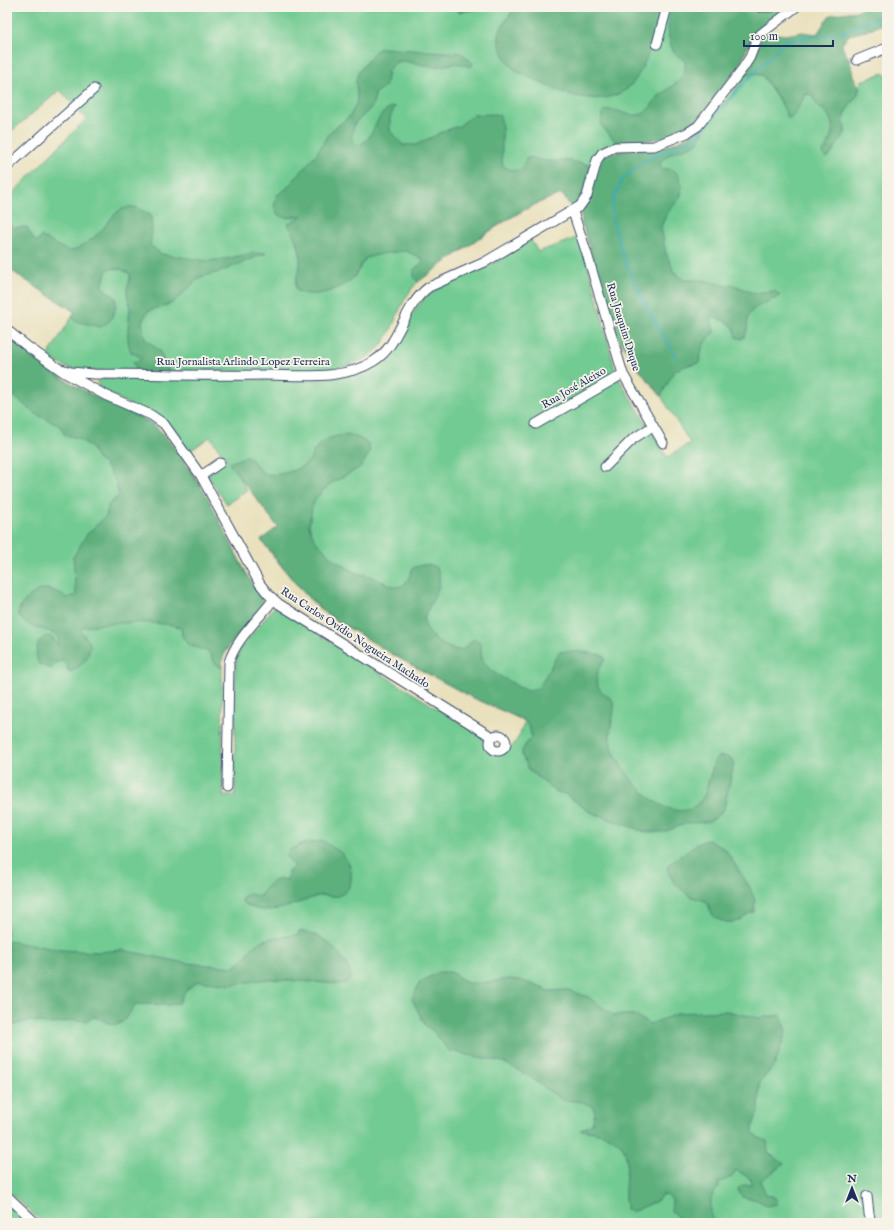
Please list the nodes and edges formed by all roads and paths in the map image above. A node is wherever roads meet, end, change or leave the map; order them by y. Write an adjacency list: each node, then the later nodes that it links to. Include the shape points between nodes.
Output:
1 (667, 7): 5 (street)
2 (760, 7): 3 (street)
3 (771, 7)
4 (796, 7): 10 (street, Rua Jornalista Arlindo Lopez Ferreira, via 758,36 743,68 698,126 654,146 616,147 602,153 595,165 587,196)
5 (657, 44)
6 (887, 48): 7 (street)
7 (858, 60)
8 (94, 89): 9 (street)
9 (7, 167)
10 (572, 212): 12 (street, Rua Jornalista Arlindo Lopez Ferreira, via 485,262 425,290 413,302 383,354 356,369 328,374 230,375 88,374); 13 (street, Rua Joaquim Duque)
11 (7, 330): 12 (street, Rua Carlos Ovídio Nogueira Machado)
12 (58, 368): 19 (street, Rua Carlos Ovídio Nogueira Machado, via 164,424)
13 (623, 374): 14 (street, Rua José Aleixo); 15 (street, Rua Joaquim Duque)
14 (536, 424)
15 (653, 426): 16 (street, Rua Joaquim Duque); 18 (street, via 633,438)
16 (663, 443)
17 (220, 463): 19 (street)
18 (605, 467)
19 (201, 476): 20 (street, Rua Carlos Ovídio Nogueira Machado, via 260,584)
20 (273, 600): 21 (street, Rua Carlos Ovídio Nogueira Machado); 22 (street, via 240,641 229,662)
21 (492, 737)
22 (227, 788)
23 (7, 1196): 25 (street)
24 (867, 1196): 26 (street)
25 (36, 1223)
26 (871, 1223)

